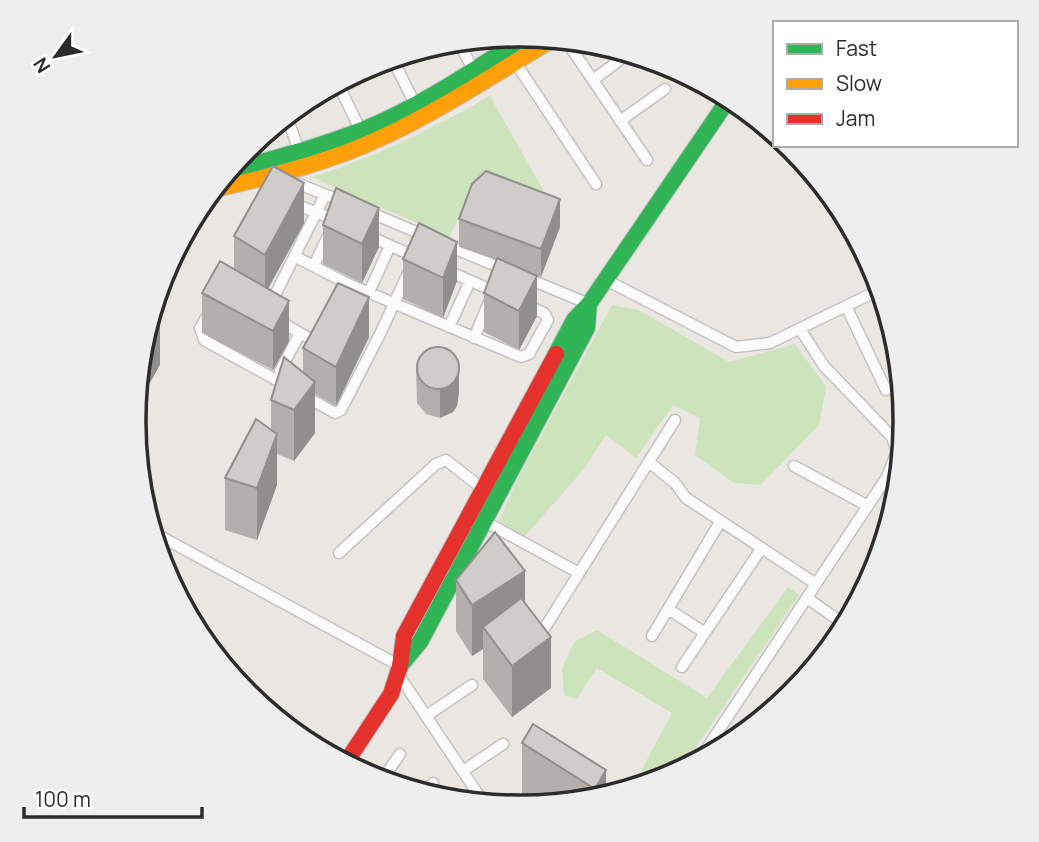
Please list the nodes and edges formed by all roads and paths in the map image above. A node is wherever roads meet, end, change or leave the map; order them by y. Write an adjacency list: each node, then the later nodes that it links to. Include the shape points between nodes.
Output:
1 (509, 47): 8 (street)
2 (539, 48): 6 (street)
3 (463, 51): 8 (street)
4 (573, 51): 9 (street)
5 (619, 61): 9 (street)
6 (515, 62): 21 (street, via 382,138 305,168); 22 (street)
7 (397, 68): 12 (street)
8 (474, 71): 12 (street)
9 (593, 80): 14 (street)
10 (665, 89): 14 (street)
11 (342, 92): 16 (street)
12 (415, 104): 16 (street)
13 (723, 107): 33 (street)
14 (620, 121): 19 (street)
15 (290, 126): 17 (street)
16 (361, 131): 17 (street)
17 (300, 153): 18 (street)
18 (252, 160)
19 (647, 160)
20 (250, 162): 21 (street)
21 (275, 174): 23 (street); 24 (street)
22 (596, 184)
23 (229, 186)
24 (326, 194): 26 (street); 27 (street)
25 (277, 197): 27 (street)
26 (345, 202): 28 (street); 44 (street)
27 (318, 213): 28 (street); 30 (street)
28 (347, 225): 29 (street); 32 (street)
29 (390, 246): 31 (street); 37 (street)
30 (296, 257): 32 (street); 47 (street)
31 (426, 262): 34 (street); 43 (street)
32 (314, 265): 35 (street)
33 (606, 280): 44 (street); 50 (street, via 736,347 771,344)
34 (470, 281): 36 (street); 49 (street)
35 (346, 283): 37 (street); 39 (street)
36 (494, 291): 40 (street); 54 (street)
37 (369, 292): 43 (street)
38 (870, 293): 45 (street)
39 (341, 296)
40 (506, 297)
41 (217, 299): 57 (street, via 200,328 201,336)
42 (519, 302): 54 (street, via 544,313 548,320 529,354 521,357)
43 (395, 303): 49 (street); 52 (street)
44 (589, 304): 66 (street, via 574,320); 68 (street, via 587,328)
45 (846, 306): 50 (street); 59 (street)
46 (255, 308): 47 (street)
47 (265, 314): 53 (street)
48 (370, 326): 52 (street)
49 (449, 327): 54 (street)
50 (800, 329): 62 (street, via 824,366)
51 (325, 332): 55 (street)
52 (381, 332): 60 (street, via 339,412)
53 (299, 333): 55 (street); 57 (street)
54 (474, 338)
55 (319, 344): 56 (street)
56 (314, 356)
57 (276, 380): 60 (street)
58 (303, 380): 60 (street)
59 (886, 390)
60 (297, 392)
61 (675, 420): 63 (street)
62 (892, 438)
63 (649, 462): 69 (street, via 686,498); 73 (street)
64 (794, 466): 67 (street)
65 (888, 482): 67 (street)
66 (482, 489): 72 (street, via 446,460 436,464); 82 (street, via 404,636)
67 (868, 506): 74 (street)
68 (484, 521): 73 (street); 82 (street, via 420,642)
69 (720, 522): 71 (street); 76 (street)
70 (165, 539): 82 (street)
71 (761, 549): 74 (street); 79 (street)
72 (340, 553)
73 (579, 573): 78 (street)
74 (816, 584): 75 (street)
75 (807, 598): 77 (street); 85 (street)
76 (668, 609): 79 (street); 80 (street)
77 (836, 619)
78 (544, 629)
79 (705, 634): 81 (street)
80 (652, 636)
81 (682, 667)
82 (399, 670): 84 (street); 88 (street, via 391,694)
83 (472, 685): 84 (street)
84 (426, 716): 90 (street)
85 (711, 742)
86 (503, 744): 90 (street)
87 (400, 754): 89 (street)
88 (351, 755)
89 (388, 771)
90 (463, 771): 91 (street)
91 (477, 793)

